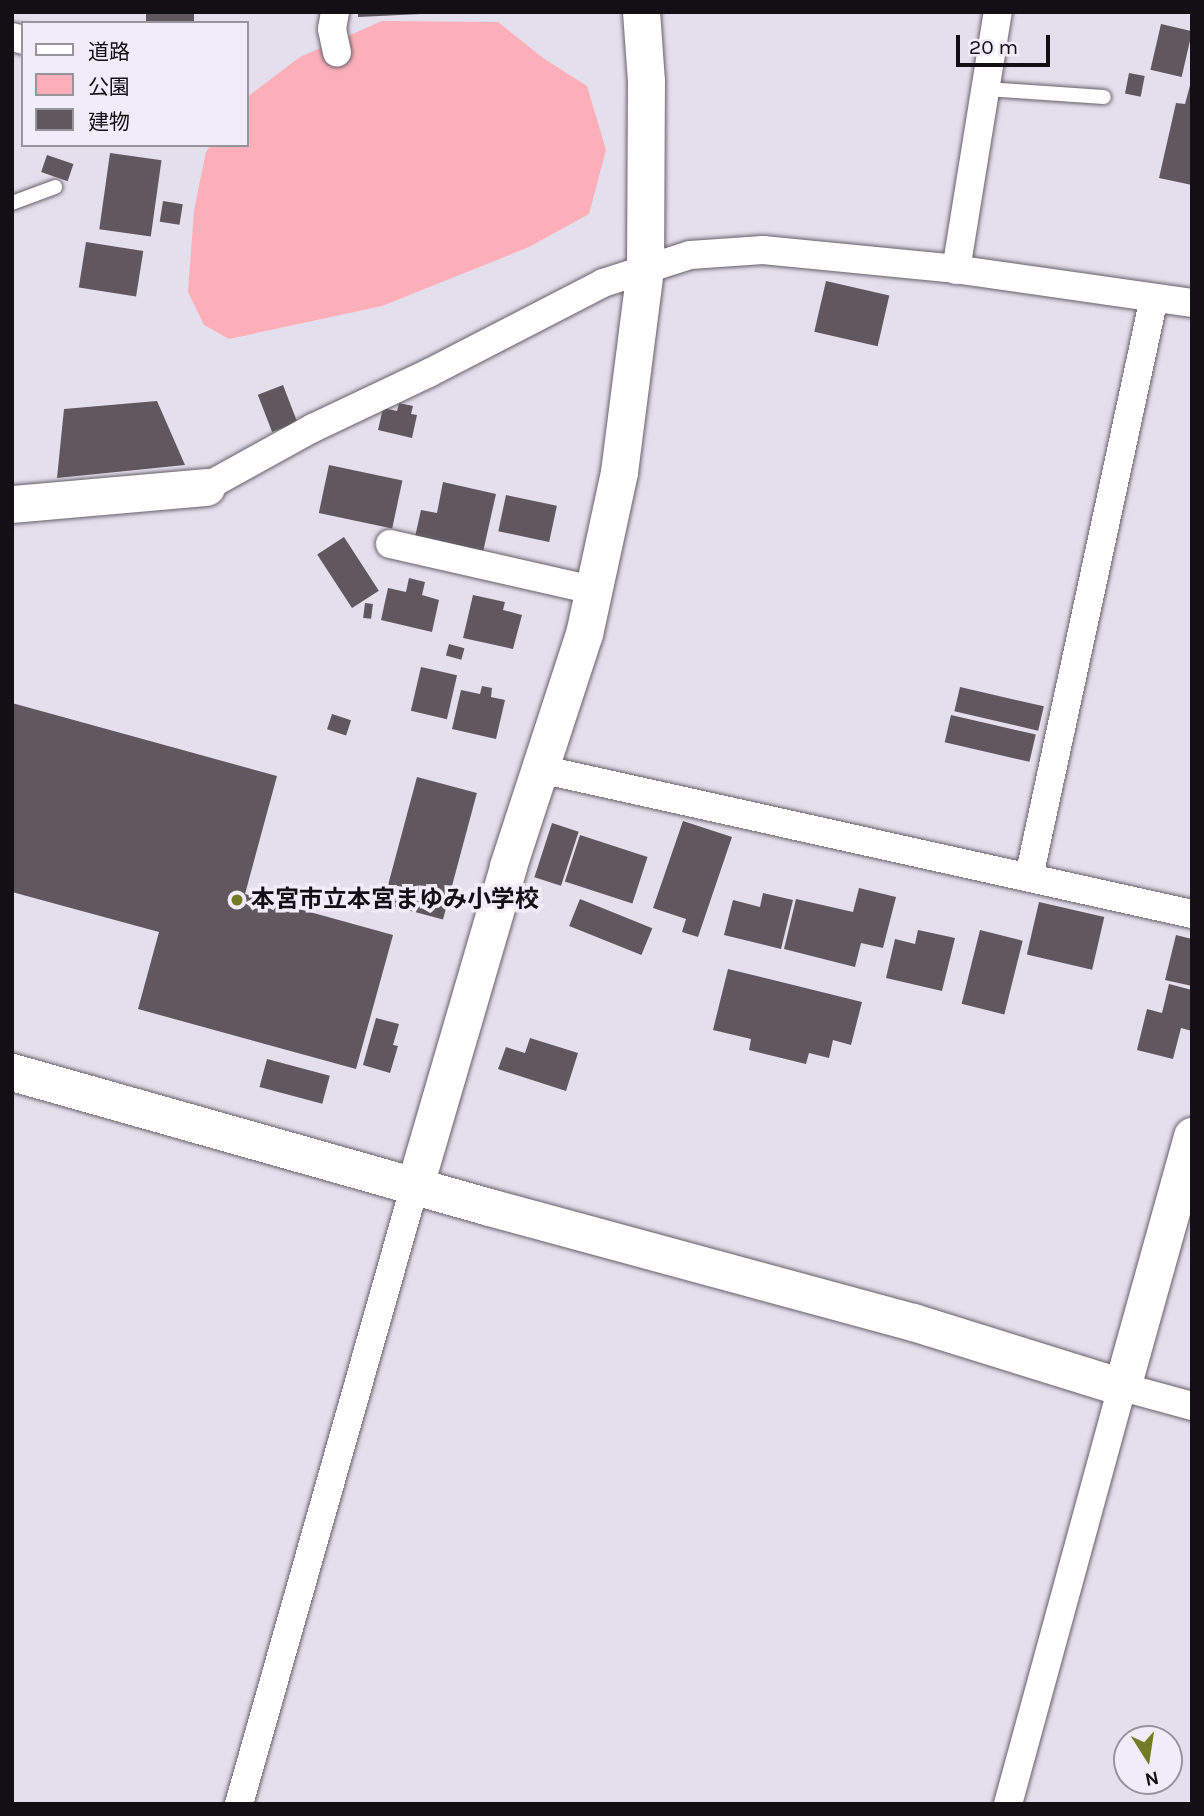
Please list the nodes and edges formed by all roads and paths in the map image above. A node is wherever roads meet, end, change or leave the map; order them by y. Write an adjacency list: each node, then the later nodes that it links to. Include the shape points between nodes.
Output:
1 (335, 12): 4 (street, via 332,29)
2 (641, 12): 9 (street, via 646,81)
3 (998, 12): 5 (street)
4 (337, 52)
5 (986, 89): 6 (lane); 10 (street)
6 (1104, 97)
7 (55, 187): 8 (lane)
8 (12, 203)
9 (645, 269): 10 (street, via 690,255 763,250); 13 (street, via 603,283 313,428); 16 (street, via 619,472)
10 (956, 270): 11 (street)
11 (1154, 298): 12 (street); 18 (street)
12 (1192, 303)
13 (206, 487): 14 (street)
14 (12, 504)
15 (390, 544): 16 (street)
16 (593, 590): 17 (street, via 584,634)
17 (540, 769): 18 (street); 22 (street)
18 (1029, 877): 19 (street)
19 (1192, 914)
20 (12, 1072): 22 (street)
21 (1192, 1136): 23 (street)
22 (415, 1185): 23 (street, via 914,1322); 25 (street)
23 (1122, 1387): 24 (street); 26 (street)
24 (1192, 1406)
25 (239, 1804)
26 (1009, 1804)

